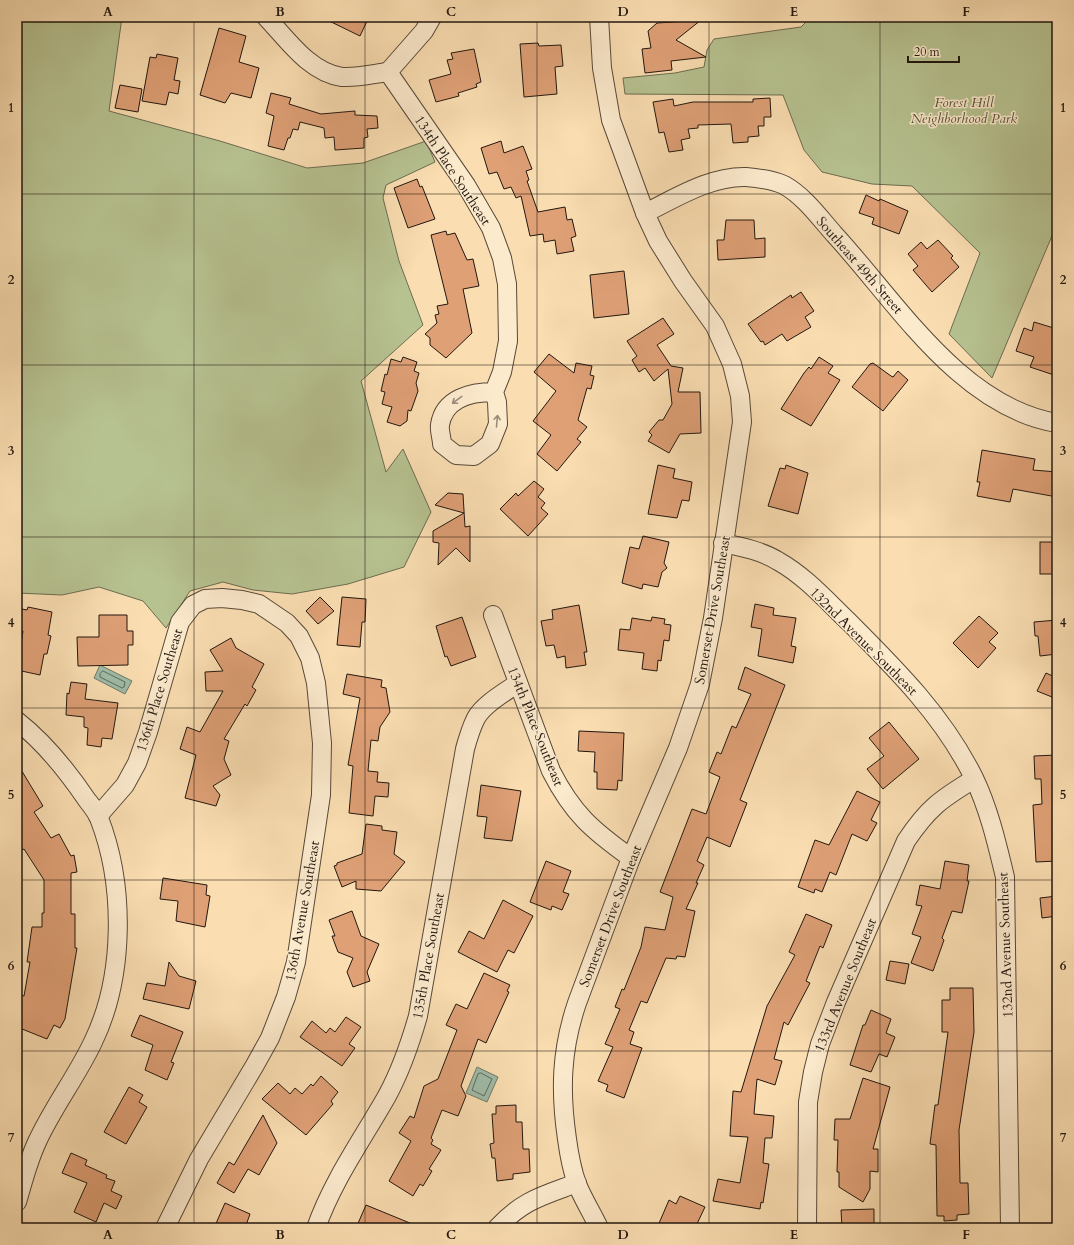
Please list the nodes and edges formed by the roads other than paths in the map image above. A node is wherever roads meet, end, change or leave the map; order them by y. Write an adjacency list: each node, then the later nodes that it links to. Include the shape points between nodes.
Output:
1 (266, 17): 4 (street, via 309,62 325,72 341,76)
2 (432, 17): 4 (street, via 424,31)
3 (599, 17): 5 (street, Somerset Drive Southeast, via 602,68 611,120)
4 (388, 72): 6 (street, 134th Place Southeast, via 466,185 491,228 502,258 507,284 508,341 502,372)
5 (645, 213): 7 (street, Southeast 49th Street, via 706,184 730,178 767,180 784,186 805,202 852,253 890,301 953,368 1007,407 1038,420); 8 (street, Somerset Drive Southeast, via 658,241 715,326 732,364 740,396 742,422)
6 (494, 392)
7 (1057, 423)
8 (723, 543): 13 (street, 132nd Avenue Southeast, via 752,550 778,561 817,590 896,669 930,709); 15 (street, Somerset Drive Southeast, via 713,618 700,684 678,748)
9 (242, 600): 14 (street, 136th Place Southeast, via 205,599 193,605 180,622 137,763 126,785); 18 (street, 136th Avenue Southeast, via 259,604 287,623 299,636 310,658 316,683 322,743 321,795 296,962 286,997 270,1038 199,1159)
10 (493, 615): 11 (street, 134th Place Southeast)
11 (518, 684): 15 (street, 134th Place Southeast, via 562,793 597,834); 19 (street, 135th Place Southeast, via 485,707 470,732 465,748 418,1016 410,1045 387,1095 334,1185)
12 (17, 721): 14 (street, via 54,758)
13 (974, 779): 22 (street, 133rd Avenue Southeast, via 940,800 921,819 906,841 836,1002 818,1051 808,1102); 23 (street, 132nd Avenue Southeast, via 996,839 1004,877)
14 (98, 816): 17 (street, via 110,855 118,899 117,942 107,1007 93,1042 37,1141)
15 (631, 858): 16 (street, Somerset Drive Southeast, via 576,1003 564,1052 563,1114)
16 (577, 1183): 20 (street, via 530,1201 512,1212); 21 (street, Somerset Drive Southeast)
17 (17, 1202)
18 (165, 1228)
19 (316, 1228)
20 (497, 1228)
21 (599, 1228)
22 (807, 1228)
23 (1010, 1228)

